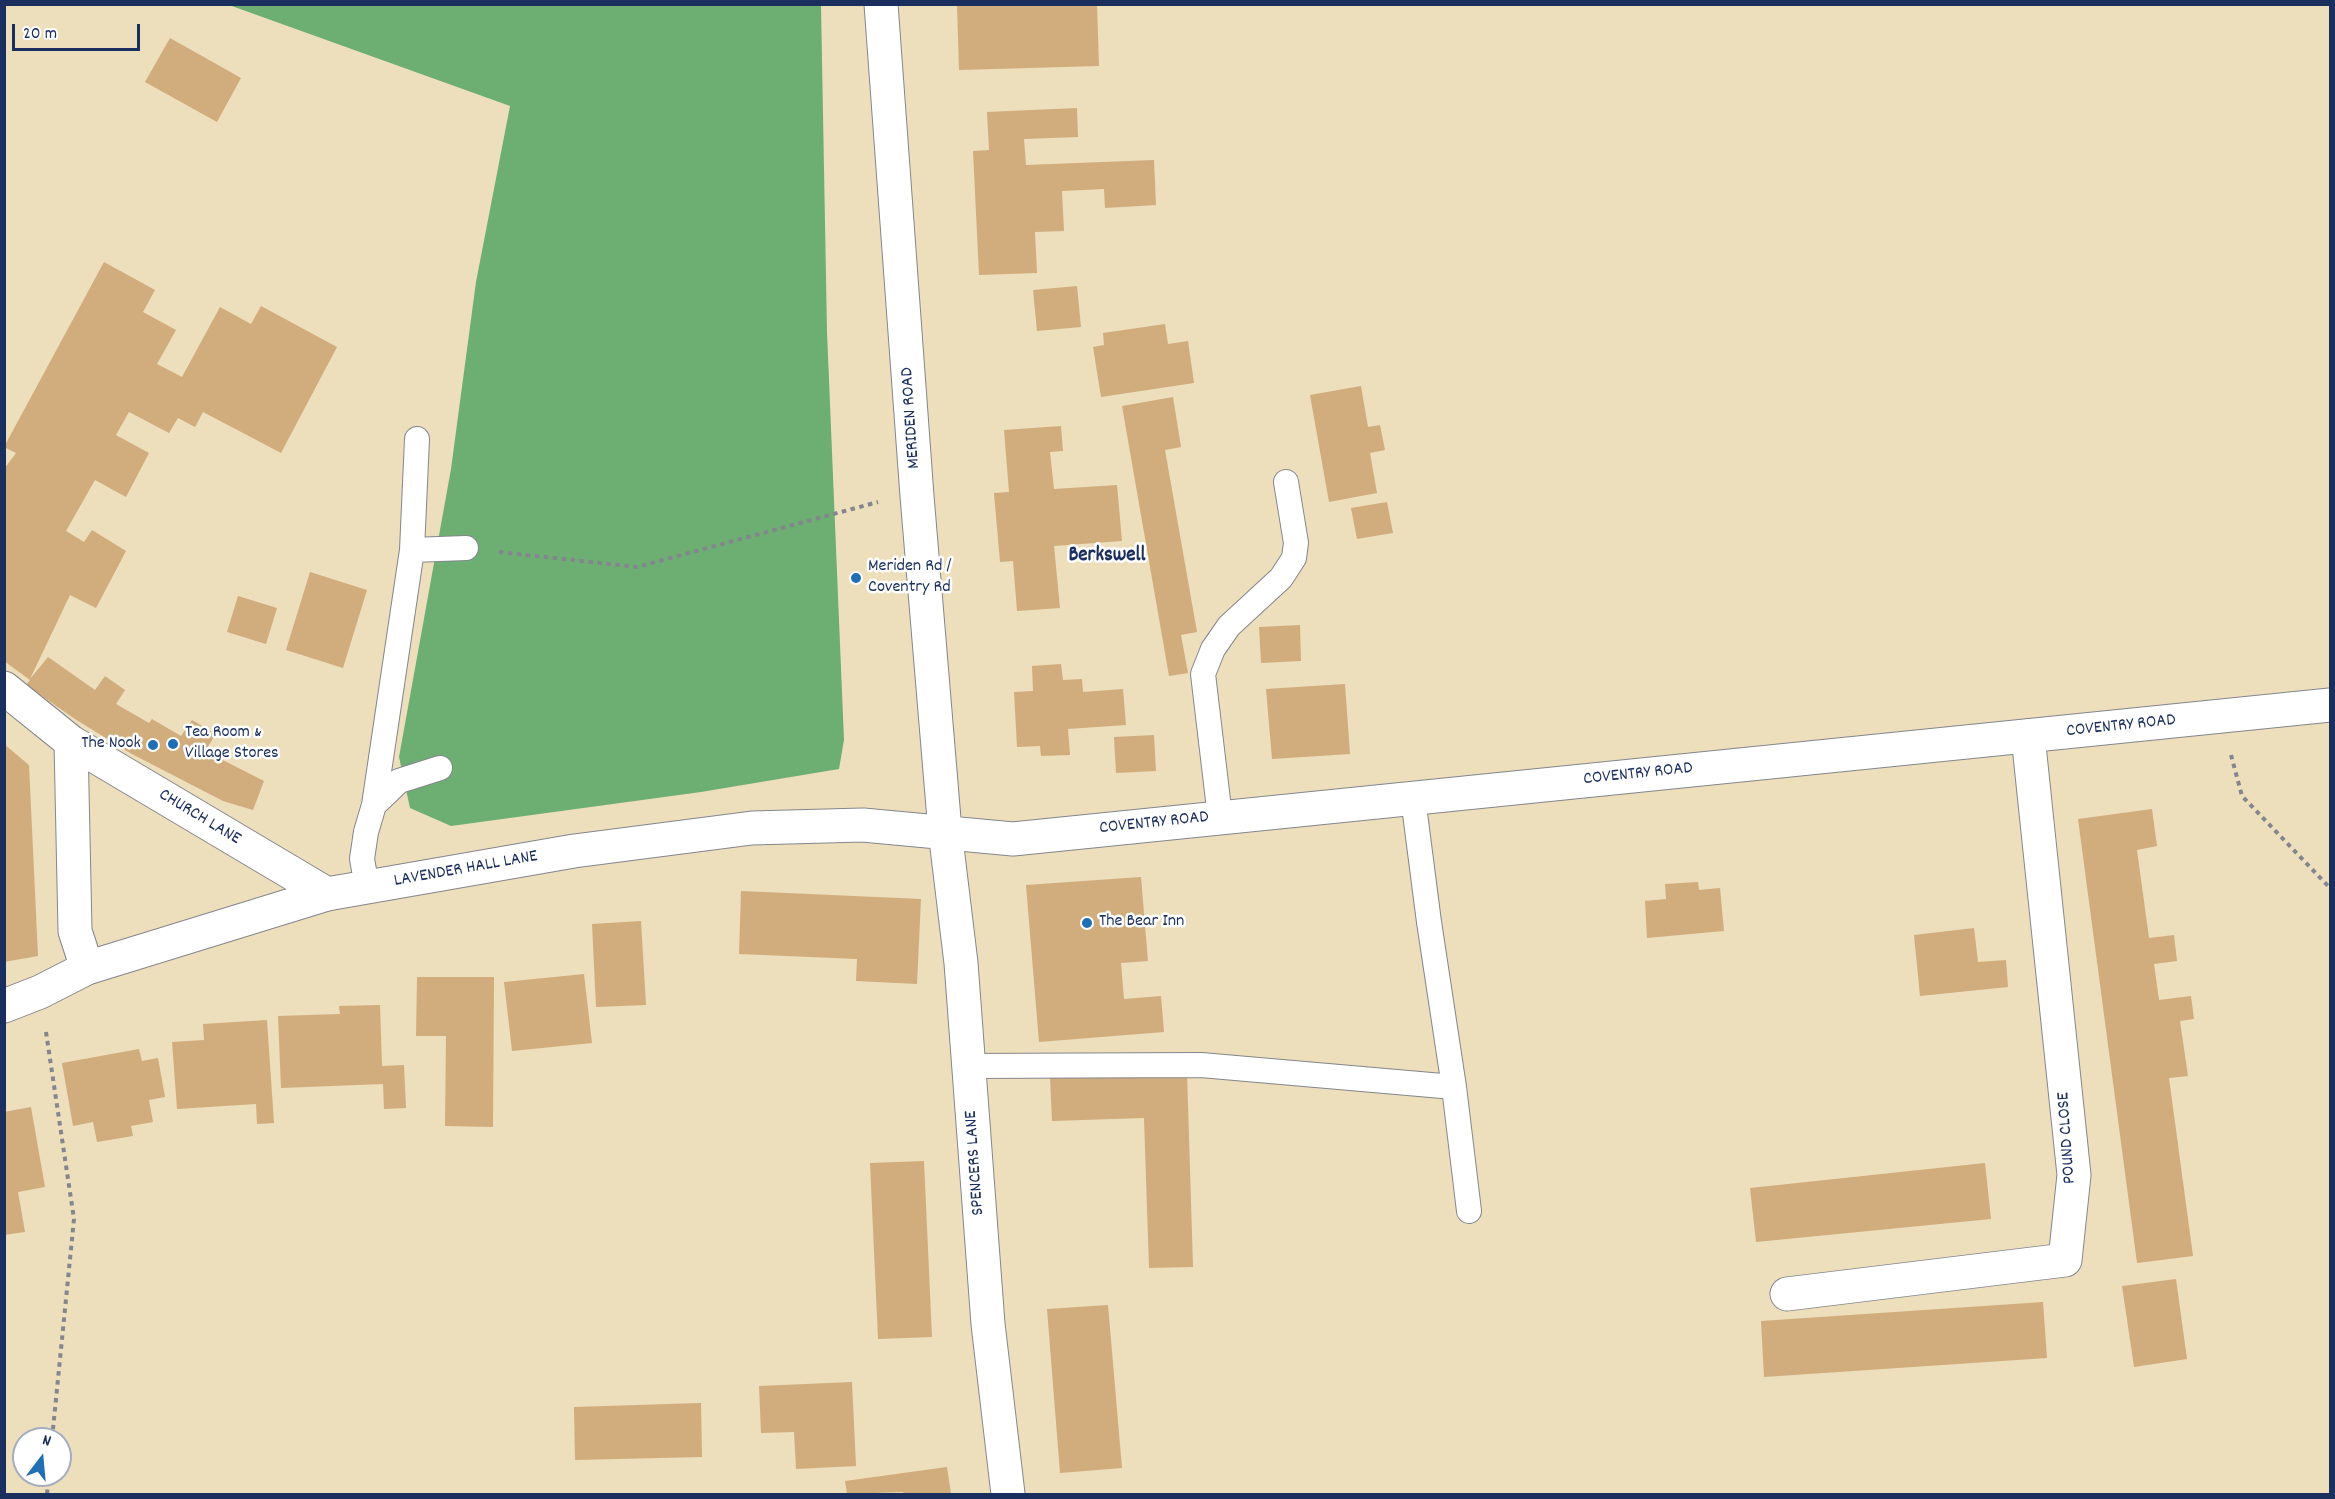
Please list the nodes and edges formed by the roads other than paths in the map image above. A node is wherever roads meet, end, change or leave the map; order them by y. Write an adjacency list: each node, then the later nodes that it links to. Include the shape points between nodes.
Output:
1 (881, 4): 14 (street, MERIDEN ROAD)
2 (417, 439): 5 (lane)
3 (1287, 482): 13 (lane, via 1296,543 1294,558 1281,578 1229,626 1213,649 1203,674)
4 (466, 548): 5 (lane)
5 (412, 550): 12 (lane)
6 (4, 688): 9 (street, CHURCH LANE)
7 (2331, 705): 8 (street, COVENTRY ROAD)
8 (2028, 736): 11 (street, COVENTRY ROAD); 22 (street, POUND CLOSE, via 2074,1175 2065,1260)
9 (72, 742): 16 (street, CHURCH LANE); 17 (street, via 75,931)
10 (440, 768): 12 (lane, via 399,781)
11 (1413, 798): 13 (street, COVENTRY ROAD); 20 (lane)
12 (374, 805): 15 (lane, via 362,860)
13 (1220, 817): 14 (street, COVENTRY ROAD, via 1013,839)
14 (945, 831): 15 (street, LAVENDER HALL LANE, via 863,825 753,828 574,851); 19 (street, SPENCERS LANE)
15 (367, 887): 16 (street, LAVENDER HALL LANE)
16 (327, 894): 17 (street, LAVENDER HALL LANE)
17 (87, 968): 18 (street, LAVENDER HALL LANE)
18 (4, 1006)
19 (968, 1065): 20 (lane, via 1201,1065); 23 (street, SPENCERS LANE, via 988,1324)
20 (1454, 1088): 21 (lane)
21 (1469, 1211)
22 (1787, 1294)
23 (1008, 1494)

